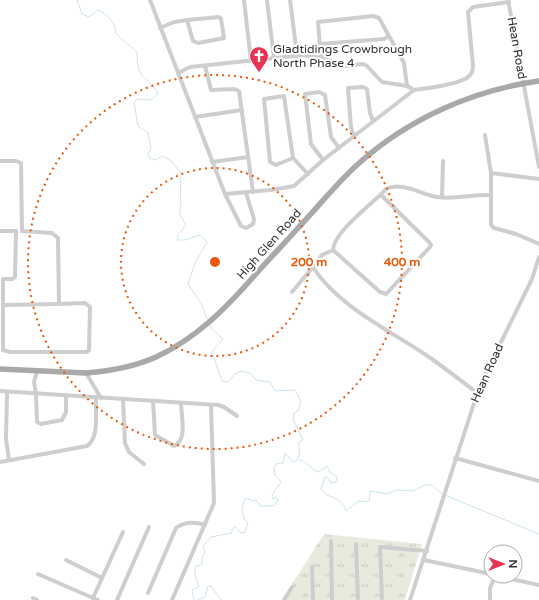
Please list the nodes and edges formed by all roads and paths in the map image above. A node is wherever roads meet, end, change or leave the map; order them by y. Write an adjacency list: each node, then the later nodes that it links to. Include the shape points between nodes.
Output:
1 (150, 0): 7 (street)
2 (244, 0): 13 (street)
3 (267, 0): 11 (street)
4 (290, 0): 10 (street)
5 (508, 1): 17 (street, Hean Road); 19 (street, via 473,6 468,12 473,66 468,77)
6 (187, 20): 6 (street, via 220,17 224,38 195,42 190,36); 7 (street)
7 (160, 28): 15 (street)
8 (389, 36): 9 (street, via 384,39); 9 (street, via 379,18 373,16 318,22); 18 (street, via 404,63)
9 (320, 44): 12 (street)
10 (297, 55): 11 (street); 12 (street)
11 (274, 58): 13 (street)
12 (322, 58): 18 (street, via 344,66 363,64 386,84)
13 (251, 61): 14 (street)
14 (206, 66): 15 (street, via 190,67); 20 (street, via 209,89 238,89)
15 (178, 73): 21 (street)
16 (539, 81): 17 (main road, High Glen Road)
17 (523, 84): 32 (street, Hean Road); 55 (main road, High Glen Road, via 482,94 444,108 380,146 349,173 210,322 181,344 155,358 117,369)
18 (407, 86): 19 (street)
19 (414, 90): 22 (street)
20 (242, 110): 21 (street); 26 (street)
21 (195, 117): 31 (street)
22 (373, 121): 24 (street); 24 (street, via 367,89 348,88)
23 (485, 135): 33 (street)
24 (354, 136): 25 (street)
25 (339, 148): 28 (street); 28 (street, via 331,137 325,95 319,92 305,94 311,144)
26 (248, 157): 31 (street); 36 (street)
27 (293, 158): 27 (street, via 284,96 264,99 270,162 276,165); 34 (street)
28 (323, 160): 34 (street)
29 (0, 161): 44 (street, via 21,163)
30 (443, 161): 41 (street)
31 (212, 162): 38 (street)
32 (539, 166)
33 (491, 173): 35 (street); 39 (street)
34 (308, 174): 36 (street, via 291,187)
35 (539, 179)
36 (252, 192): 37 (street)
37 (246, 193): 38 (street); 38 (street, via 254,219 253,224 244,228)
38 (225, 194)
39 (491, 194): 41 (street); 45 (street, via 491,225)
40 (381, 195): 41 (street, via 395,185); 46 (street, via 335,241); 46 (street, via 431,244 430,247 386,294 380,292)
41 (442, 197)
42 (0, 231): 43 (street)
43 (16, 231): 44 (street); 49 (street, via 15,276 12,279)
44 (22, 231): 51 (street, via 52,233 58,238)
45 (539, 244)
46 (333, 250): 48 (street, via 322,255)
47 (539, 257): 58 (street, Hean Road, via 532,279)
48 (313, 267): 50 (street); 58 (street, via 333,289 364,316 434,360)
49 (1, 280): 52 (street)
50 (292, 292)
51 (58, 304): 52 (street); 52 (street, via 89,304 90,348 86,352 4,351)
52 (3, 305)
53 (0, 369): 54 (main road, High Glen Road)
54 (37, 371): 55 (main road, High Glen Road); 59 (street, via 34,382)
55 (86, 373): 61 (street)
56 (0, 391): 57 (street)
57 (7, 392): 59 (street); 68 (street, via 6,439)
58 (477, 393): 67 (street, Hean Road)
59 (36, 394): 60 (street); 60 (street, via 37,420 41,424 64,418)
60 (66, 396): 61 (street)
61 (98, 398): 62 (street); 68 (street, via 94,436 87,446)
62 (123, 399): 63 (street); 70 (street, via 125,443 129,452)
63 (154, 401): 64 (street); 64 (street, via 155,435 174,446 179,443 182,435)
64 (181, 403): 65 (street)
65 (211, 405): 66 (street, via 224,407); 72 (street, via 214,496)
66 (237, 416)
67 (455, 458): 71 (street); 77 (street, Hean Road)
68 (9, 460): 69 (street)
69 (0, 462)
70 (144, 464)
71 (539, 481)
72 (205, 525): 88 (street, via 195,522 176,528); 92 (street)
73 (149, 527): 91 (street)
74 (123, 532): 83 (street)
75 (331, 541): 95 (street)
76 (356, 544): 96 (street)
77 (426, 551): 79 (street, Hean Road); 97 (street, via 380,547)
78 (66, 560): 83 (street)
79 (424, 560): 81 (street); 98 (street, Hean Road)
80 (312, 567): 94 (street)
81 (483, 572)
82 (38, 574): 89 (street)
83 (102, 578): 89 (street)
84 (523, 581): 86 (street)
85 (492, 584): 99 (street)
86 (539, 585)
87 (292, 586): 93 (street)
88 (148, 593)
89 (93, 598): 90 (street)
90 (98, 600)
91 (117, 600)
92 (172, 600)
93 (284, 600)
94 (313, 600)
95 (332, 600)
96 (358, 600)
97 (382, 600)
98 (410, 600)
99 (490, 600)

